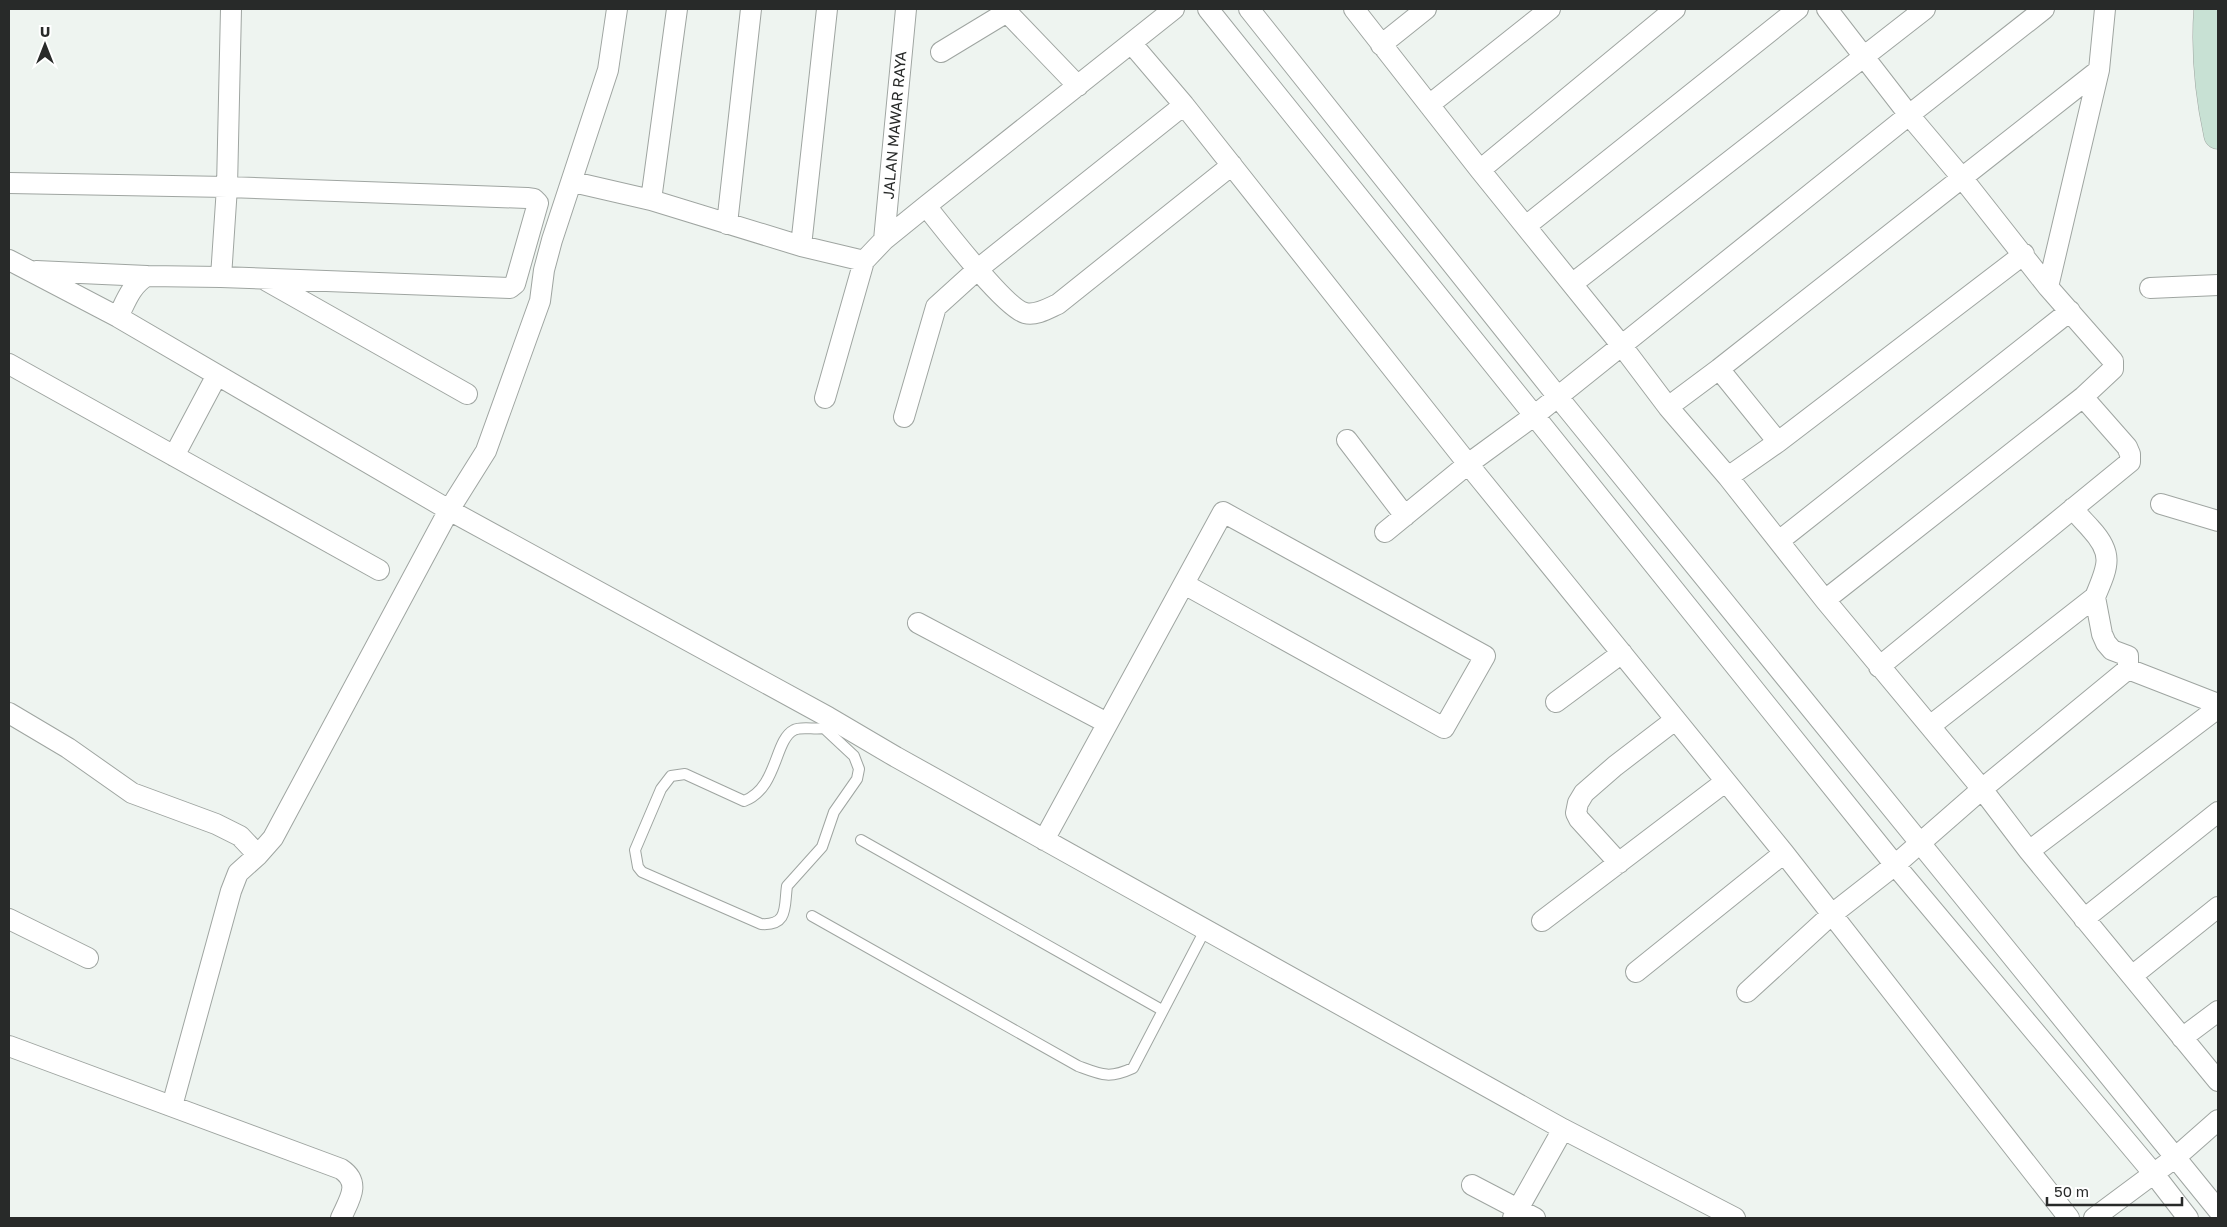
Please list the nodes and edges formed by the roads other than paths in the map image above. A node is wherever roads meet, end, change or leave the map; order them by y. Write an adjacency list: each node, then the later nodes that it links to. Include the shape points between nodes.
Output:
1 (232, 9): 37 (street)
2 (617, 9): 35 (street, via 608,70)
3 (677, 9): 38 (street)
4 (751, 9): 40 (street)
5 (827, 9): 43 (street)
6 (906, 9): 42 (street, JALAN MAWAR RAYA)
7 (1174, 9): 21 (street)
8 (1208, 9): 67 (street)
9 (1249, 9): 63 (street)
10 (1354, 9): 22 (street)
11 (1426, 9): 22 (street)
12 (1550, 9): 28 (street)
13 (1675, 9): 33 (street)
14 (1798, 9): 41 (street)
15 (1827, 9): 25 (street)
16 (1925, 9): 25 (street)
17 (2044, 9): 30 (street)
18 (2105, 9): 26 (street)
19 (2208, 9): 23 (main road)
20 (1006, 10): 24 (street); 27 (street)
21 (1132, 44): 27 (street); 29 (street)
22 (1381, 45): 28 (street)
23 (2213, 49): 31 (main road, via 2209,88)
24 (941, 52)
25 (1865, 57): 30 (street); 52 (street)
26 (2099, 70): 34 (street); 54 (street)
27 (1078, 86): 39 (street)
28 (1429, 104): 33 (street)
29 (1184, 105): 32 (street); 47 (street)
30 (1909, 115): 34 (street); 58 (street)
31 (2218, 135)
32 (1232, 166): 47 (street, via 1058,304 1034,313 1022,312); 72 (street)
33 (1480, 170): 41 (street)
34 (1963, 179): 44 (street); 60 (street)
35 (573, 182): 38 (street); 76 (street, via 550,248 540,300 486,450)
36 (9, 184): 37 (street)
37 (227, 187): 50 (street); 51 (street, via 527,198 538,203 515,284 510,288)
38 (651, 200): 40 (street)
39 (926, 206): 42 (street); 47 (street)
40 (727, 224): 43 (street)
41 (1526, 226): 52 (street)
42 (884, 240): 46 (street)
43 (801, 246): 46 (street)
44 (2024, 254): 54 (street); 70 (street)
45 (9, 260): 48 (street)
46 (864, 261): 65 (street)
47 (978, 269): 68 (street, via 936,307)
48 (29, 271): 49 (street); 57 (street)
49 (148, 276): 50 (street); 57 (street, via 138,281)
50 (221, 277): 51 (street)
51 (263, 278): 62 (street)
52 (1572, 284): 58 (street)
53 (2218, 285): 55 (street)
54 (2048, 286): 56 (street)
55 (2150, 288)
56 (2070, 311): 64 (street, via 2113,361 2109,374); 80 (street)
57 (118, 317): 61 (street)
58 (1622, 346): 63 (street); 66 (street)
59 (9, 364): 71 (street)
60 (1719, 369): 66 (street); 70 (street)
61 (217, 375): 71 (street); 76 (street)
62 (467, 394)
63 (1558, 397): 67 (street); 101 (street)
64 (2083, 397): 75 (street, via 2127,447 2130,462); 84 (street)
65 (826, 398)
66 (1668, 407): 73 (street)
67 (1536, 415): 72 (street); 106 (street)
68 (904, 417)
69 (1346, 440): 77 (street)
70 (1778, 442): 73 (street)
71 (174, 456): 81 (street)
72 (1468, 464): 77 (street); 86 (street)
73 (1728, 476): 80 (street)
74 (2161, 504): 78 (street)
75 (2073, 508): 83 (street, via 2103,543 2107,553 2106,570); 87 (street)
76 (448, 510): 93 (street); 104 (street, via 283,820)
77 (1405, 516): 79 (street)
78 (2218, 521)
79 (1385, 532)
80 (1779, 541): 84 (street)
81 (379, 570)
82 (1184, 584): 82 (street, via 1223,512 1485,656 1444,728); 94 (street)
83 (2095, 597): 88 (street, via 2102,634 2112,650 2128,656); 95 (street)
84 (1825, 600): 87 (street)
85 (918, 623): 94 (street)
86 (1622, 653): 89 (street); 92 (street)
87 (1879, 667): 95 (street)
88 (2128, 669): 90 (street); 97 (street)
89 (1556, 702)
90 (2218, 706): 102 (street)
91 (9, 713): 104 (street, via 68,748 132,793 224,828 240,836)
92 (1675, 720): 96 (street); 105 (street, via 1598,780 1578,804 1578,819)
93 (826, 723): 93 (lane, via 795,729 787,736 768,780 744,801 685,774 671,776 661,789 635,850 638,867 642,872 761,924 778,922 786,905 787,886 822,847 834,812 858,779 859,769 854,756); 100 (street)
94 (1107, 723): 100 (street)
95 (1930, 726): 97 (street)
96 (1725, 782): 103 (street); 105 (street)
97 (1982, 788): 101 (street); 102 (street)
98 (2218, 812): 110 (street)
99 (861, 840): 118 (lane)
100 (1044, 840): 113 (street)
101 (1920, 842): 106 (street); 126 (street)
102 (2029, 851): 110 (street)
103 (1784, 853): 108 (street); 115 (street)
104 (258, 855): 123 (street, via 238,873 231,891)
105 (1619, 863): 112 (street)
106 (1894, 865): 108 (street); 127 (street)
107 (2218, 907): 116 (street)
108 (1831, 915): 117 (street); 133 (street)
109 (812, 916): 118 (lane, via 1078,1066 1106,1076 1133,1068)
110 (2084, 918): 116 (street)
111 (9, 919): 114 (street)
112 (1542, 921)
113 (1206, 930): 118 (lane); 125 (street)
114 (88, 958)
115 (1636, 972)
116 (2132, 976): 120 (street)
117 (1746, 992)
118 (1162, 1010)
119 (2218, 1011): 120 (street)
120 (2182, 1038): 122 (street)
121 (9, 1046): 123 (street)
122 (2218, 1080)
123 (172, 1106): 131 (street, via 344,1171 351,1177 353,1187)
124 (2218, 1120): 126 (street)
125 (1563, 1129): 130 (street); 132 (street)
126 (2176, 1157): 127 (street); 129 (street)
127 (2154, 1174): 134 (street); 135 (street)
128 (1472, 1185): 130 (street)
129 (2218, 1210)
130 (1522, 1215)
131 (341, 1218)
132 (1735, 1218)
133 (2069, 1218)
134 (2094, 1218)
135 (2188, 1218)

